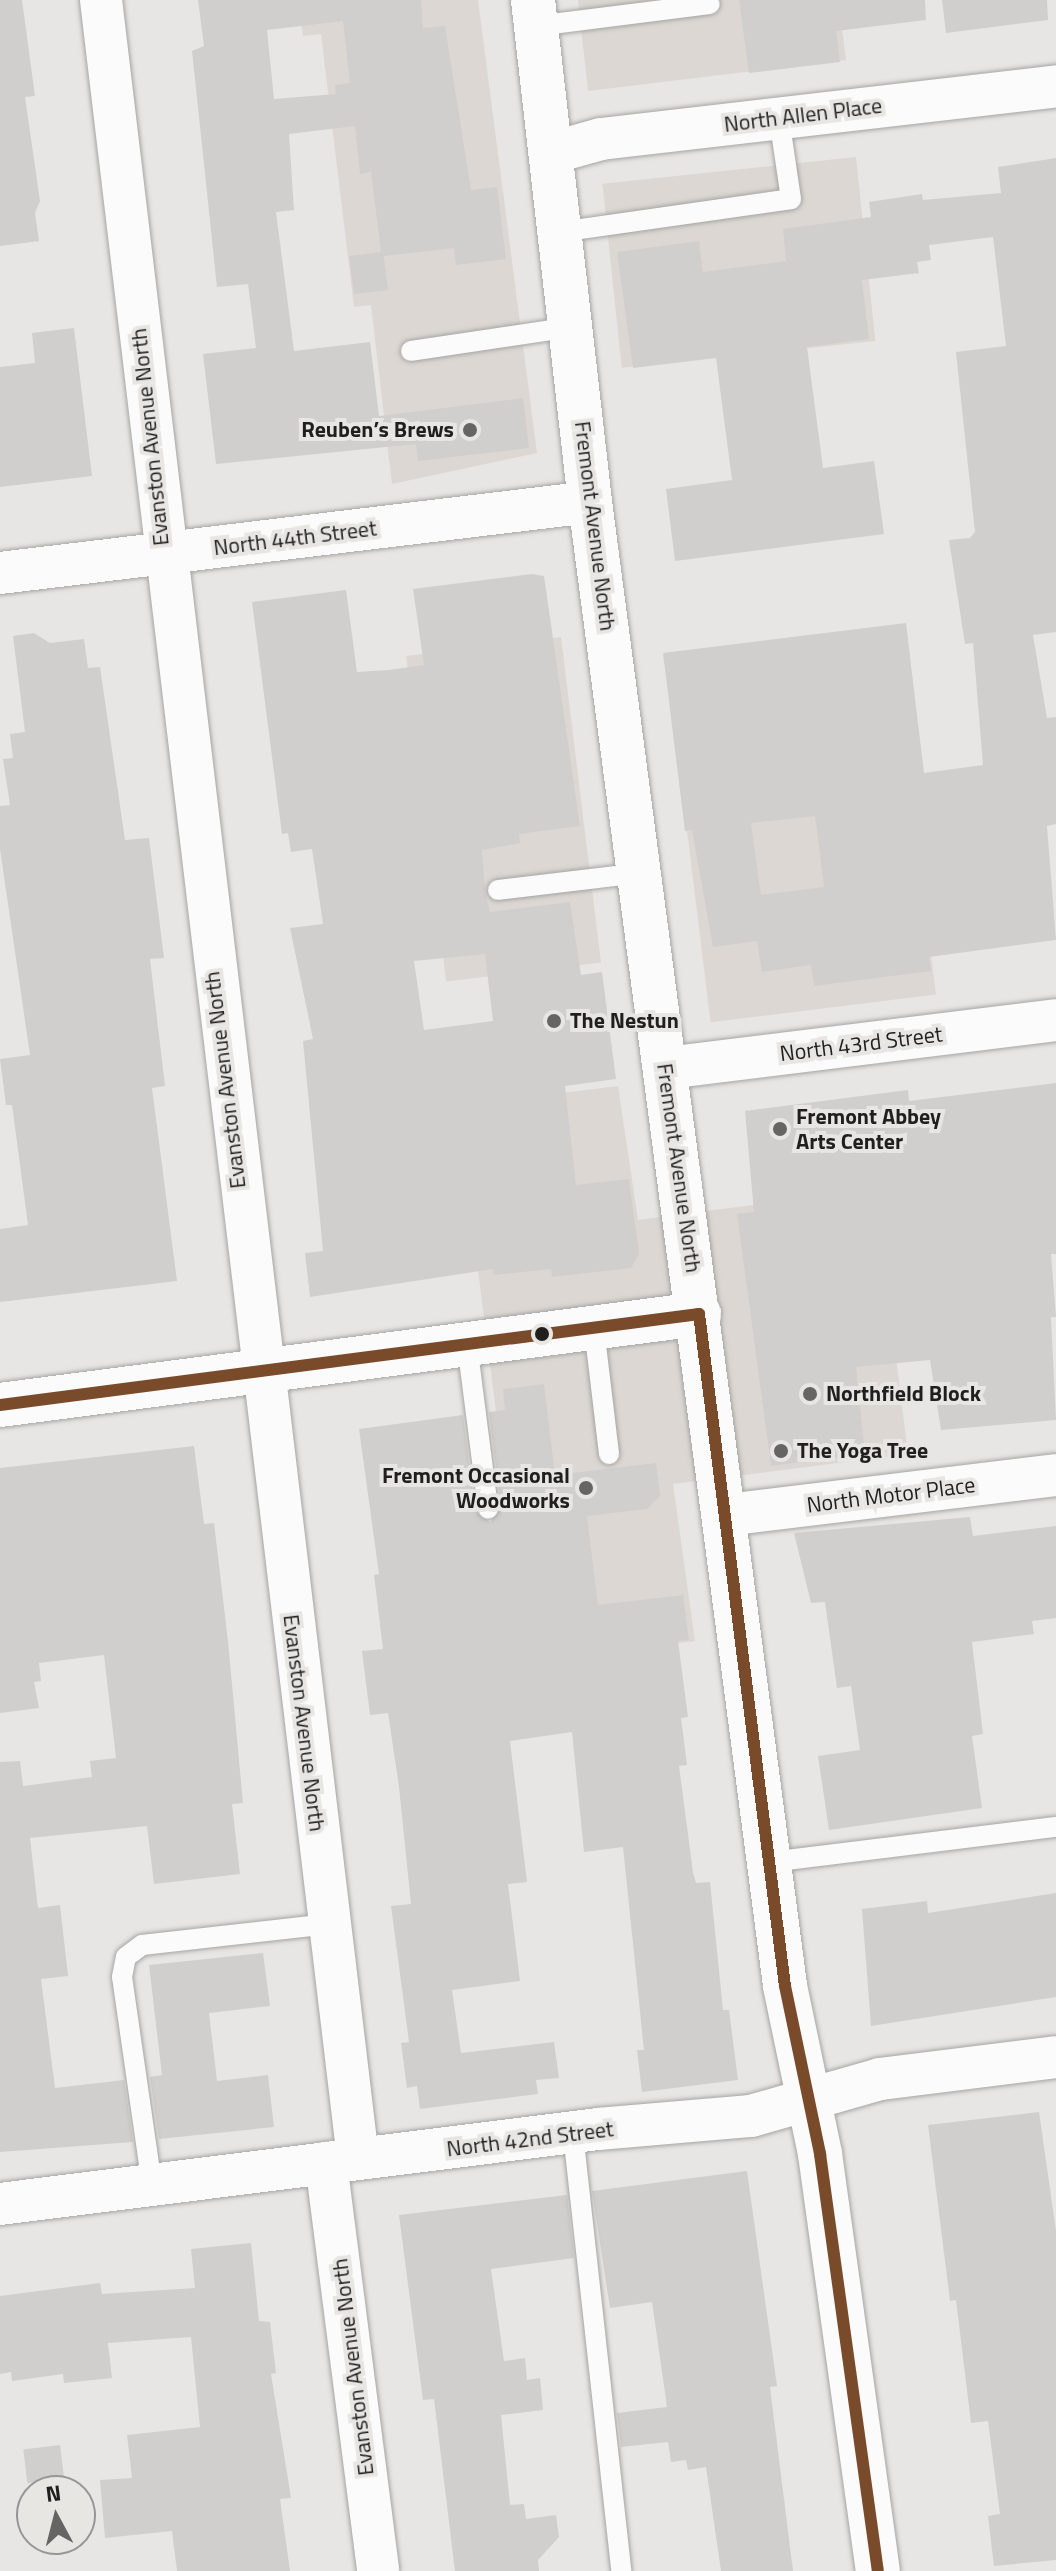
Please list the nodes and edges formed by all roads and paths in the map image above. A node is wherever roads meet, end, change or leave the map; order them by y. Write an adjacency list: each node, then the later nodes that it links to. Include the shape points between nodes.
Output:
1 (101, 0): 11 (street, Evanston Avenue North)
2 (710, 4): 3 (lane)
3 (535, 13): 6 (main road, Fremont Avenue North)
4 (1056, 86): 5 (street, North Allen Place)
5 (779, 118): 6 (street, North Allen Place, via 601,139); 7 (lane, via 791,199)
6 (551, 153): 7 (main road, Fremont Avenue North)
7 (560, 232): 8 (main road, Fremont Avenue North)
8 (571, 327): 9 (lane); 10 (main road, Fremont Avenue North)
9 (411, 351)
10 (590, 502): 11 (street, North 44th Street); 13 (main road, Fremont Avenue North)
11 (163, 554): 12 (street, North 44th Street); 20 (street, Evanston Avenue North)
12 (0, 573)
13 (640, 873): 14 (lane); 16 (main road, Fremont Avenue North)
14 (498, 890)
15 (1056, 1020): 16 (street, North 43rd Street)
16 (666, 1068): 17 (main road, Fremont Avenue North)
17 (699, 1314): 18 (main road); 25 (main road, Fremont Avenue North)
18 (594, 1328): 19 (main road); 22 (lane)
19 (467, 1344): 20 (main road); 24 (lane)
20 (260, 1370): 21 (main road); 28 (street, Evanston Avenue North)
21 (0, 1405)
22 (609, 1454)
23 (1056, 1475): 25 (street, North Motor Place)
24 (488, 1509)
25 (726, 1515): 27 (main road, Fremont Avenue North)
26 (1056, 1827): 27 (lane)
27 (770, 1862): 30 (main road, Fremont Avenue North, via 787,2002)
28 (329, 1924): 32 (street, Evanston Avenue North); 33 (lane, via 142,1945 126,1957 122,1977)
29 (1056, 2057): 30 (street, North 42nd Street, via 880,2079)
30 (808, 2099): 31 (street, North 42nd Street, via 751,2116); 37 (main road, Fremont Avenue North, via 827,2199)
31 (573, 2133): 32 (street, North 42nd Street); 36 (lane)
32 (342, 2161): 33 (street, North 42nd Street); 35 (street, Evanston Avenue North)
33 (152, 2185): 34 (street, North 42nd Street)
34 (0, 2204)
35 (378, 2571)
36 (621, 2571)
37 (878, 2571)

